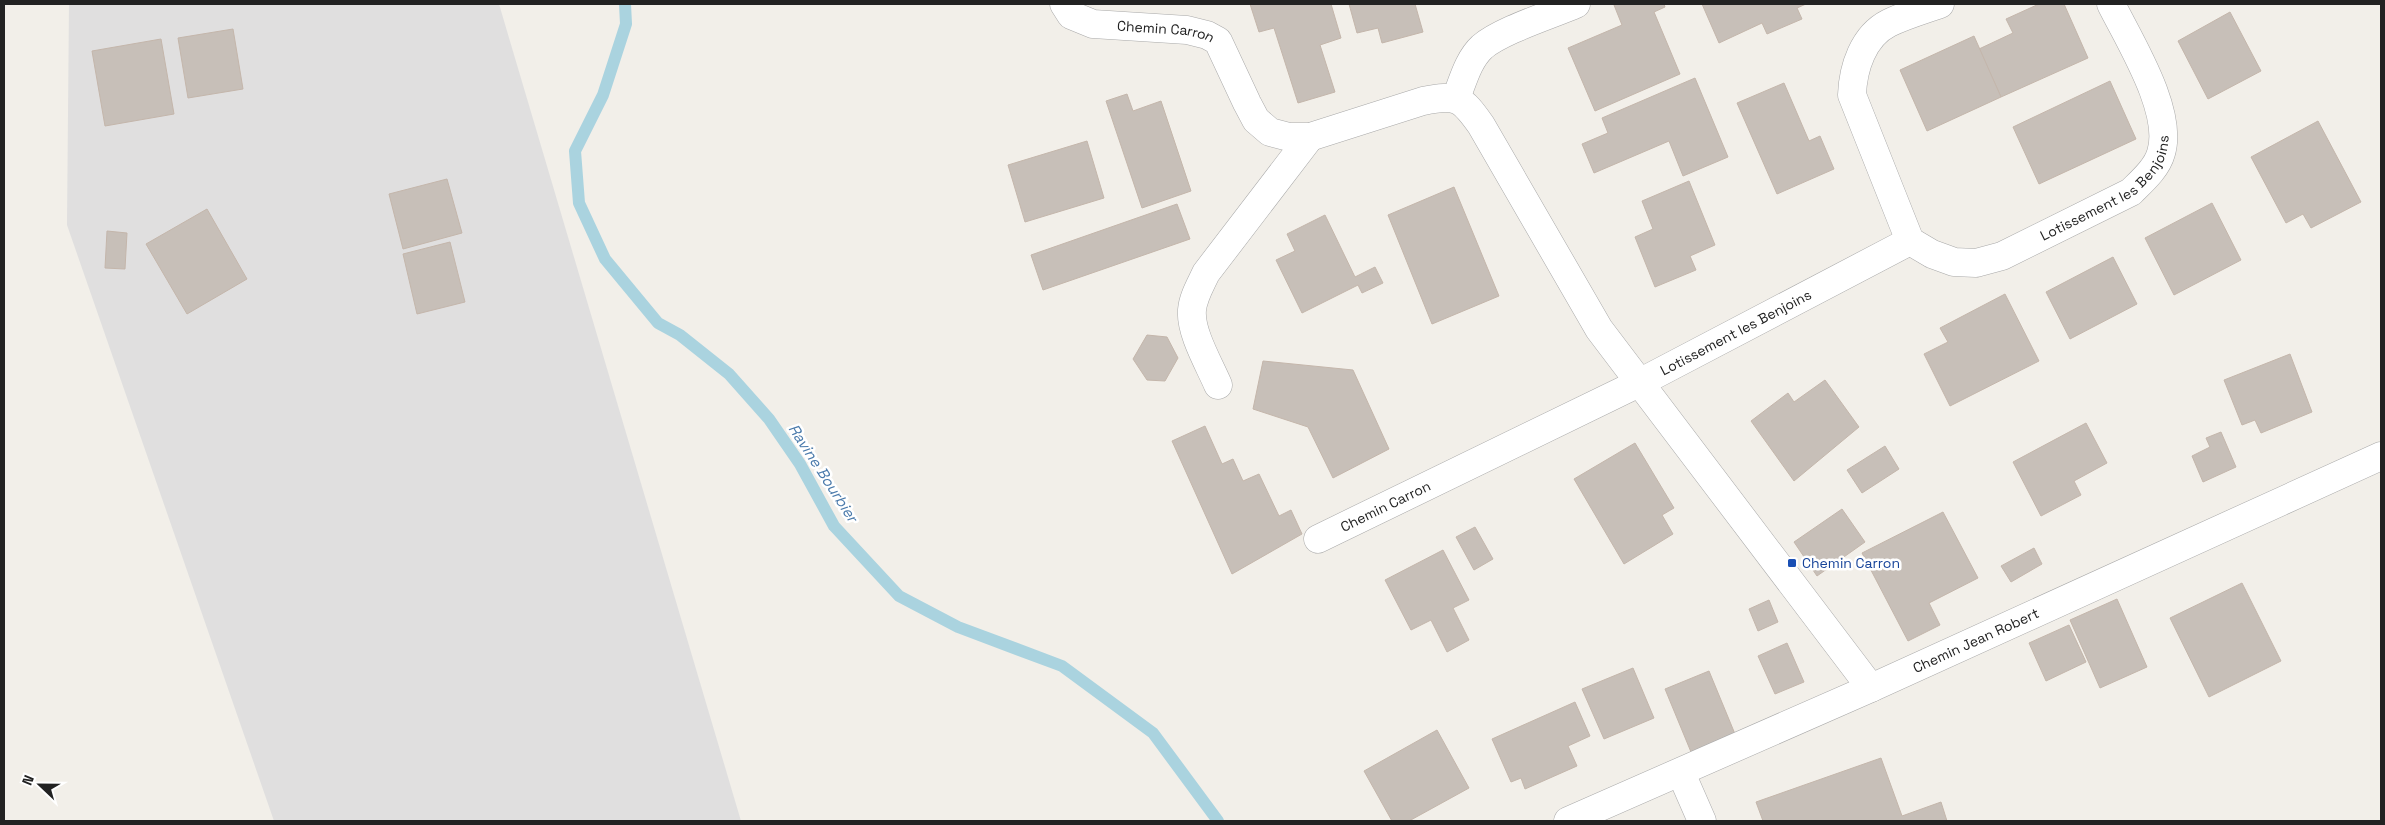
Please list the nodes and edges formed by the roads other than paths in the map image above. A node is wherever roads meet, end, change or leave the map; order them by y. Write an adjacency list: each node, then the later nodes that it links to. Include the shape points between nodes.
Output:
1 (1064, 4): 6 (street, Chemin Carron, via 1071,15 1093,24 1187,30 1218,41 1256,120 1270,132 1289,137)
2 (1576, 4): 5 (street, via 1500,36 1482,47 1469,65)
3 (1940, 4): 7 (street, via 1888,23 1871,39 1852,75 1852,95)
4 (2111, 4): 7 (street, Lotissement les Benjoins, via 2159,103 2165,131 2161,154 2147,176 2131,192 2002,256 1976,263 1954,262)
5 (1456, 98): 6 (street, Chemin Carron, via 1423,100); 8 (street, via 1470,109 1481,125 1599,329)
6 (1310, 136): 9 (street, via 1206,273 1197,292 1192,310 1193,326)
7 (1910, 241): 8 (street, Lotissement les Benjoins)
8 (1641, 382): 11 (street, Chemin Carron); 12 (street)
9 (1218, 385)
10 (2381, 456): 12 (street, Chemin Jean Robert)
11 (1318, 539)
12 (1871, 688): 13 (street, Chemin Jean Robert)
13 (1681, 773): 14 (street, Chemin Jean Robert); 15 (street)
14 (1568, 821)
15 (1702, 821)

